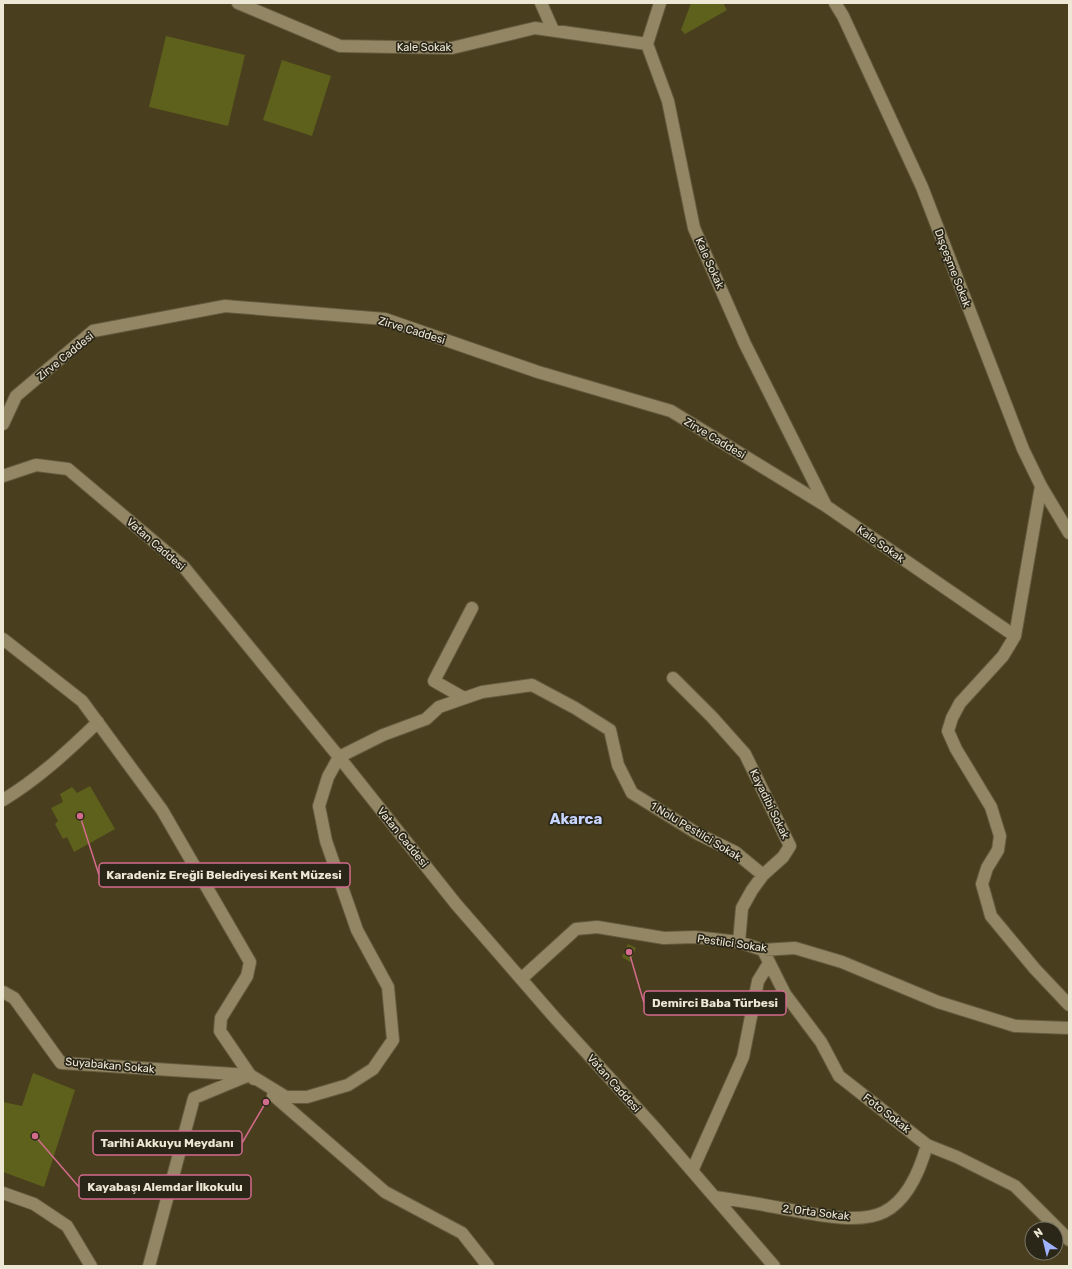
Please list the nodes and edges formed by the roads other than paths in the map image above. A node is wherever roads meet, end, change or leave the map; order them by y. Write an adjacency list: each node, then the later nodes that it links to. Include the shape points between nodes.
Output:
1 (238, 3): 5 (street, Kale Sokak, via 340,46 452,48 535,28)
2 (541, 3): 5 (street)
3 (660, 3): 6 (street)
4 (835, 3): 9 (street, Dışçeşme Sokak, via 922,187 1023,449)
5 (553, 30): 6 (street, Kale Sokak)
6 (647, 44): 10 (street, Kale Sokak, via 668,101 694,228 745,344)
7 (3, 424): 10 (street, Zirve Caddesi, via 16,396 93,331 225,306 385,319 538,372 671,411)
8 (3, 476): 18 (street, Vatan Caddesi, via 36,465 68,469 183,566)
9 (1041, 486): 11 (street, Dışçeşme Sokak); 13 (street)
10 (826, 506): 13 (street, Kale Sokak)
11 (1069, 533)
12 (472, 608): 16 (street, via 434,681)
13 (1015, 636): 26 (street, via 1003,656 960,703 948,731 991,807 1000,836 998,850 987,868 982,884 991,916)
14 (3, 639): 17 (street, via 82,701)
15 (673, 678): 20 (street, Kayadibi Sokak, via 745,754 790,846 783,857)
16 (464, 698): 18 (street, 1 Nolu Pestilci Sokak, via 439,707 426,719 382,736); 20 (street, 1 Nolu Pestilci Sokak, via 482,692 532,685 575,708 610,730 618,765 632,793 698,834 736,852)
17 (98, 722): 19 (street, via 65,755); 28 (street, via 162,810 250,962 247,976 221,1018 220,1031)
18 (339, 757): 24 (street, Vatan Caddesi, via 456,904); 28 (street, via 328,777 319,806 326,841 357,930 388,987 393,1040 373,1069 348,1085 307,1097 286,1097)
19 (3, 800)
20 (763, 875): 21 (street, Kayadibi Sokak, via 742,908)
21 (739, 942): 22 (street, Pestilci Sokak); 24 (street, Pestilci Sokak, via 695,937 664,938 597,927 576,929)
22 (763, 950): 23 (street, Foto Sokak); 27 (street, Pestilci Sokak, via 795,948 842,962 938,1002 1015,1026)
23 (770, 963): 29 (street, Foto Sokak, via 785,994 821,1042 839,1076); 30 (street, via 758,981 743,1057)
24 (521, 979): 30 (street, Vatan Caddesi)
25 (3, 992): 28 (street, Suyabakan Sokak, via 14,998 62,1063)
26 (1069, 1005)
27 (1069, 1028)
28 (250, 1075): 35 (street, via 194,1098); 36 (street, via 385,1192 462,1233)
29 (927, 1145): 32 (street, 2. Orta Sokak, via 921,1165 905,1196 884,1212 863,1218 828,1216); 33 (street, Foto Sokak, via 1015,1186)
30 (692, 1171): 32 (street, Vatan Caddesi)
31 (3, 1192): 34 (street, via 34,1204 67,1226)
32 (715, 1197): 37 (street, Vatan Caddesi)
33 (1069, 1240)
34 (91, 1266)
35 (149, 1266)
36 (488, 1266)
37 (774, 1266)

